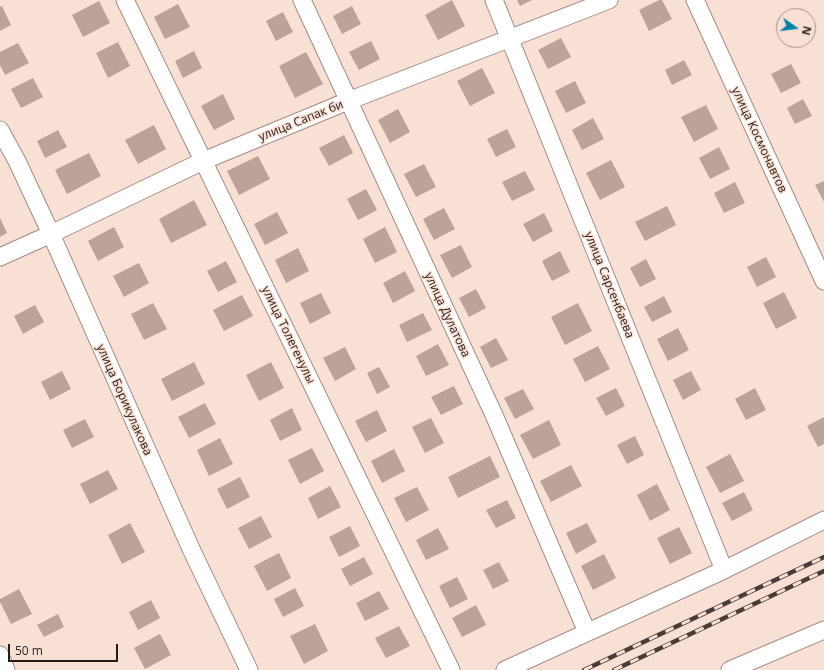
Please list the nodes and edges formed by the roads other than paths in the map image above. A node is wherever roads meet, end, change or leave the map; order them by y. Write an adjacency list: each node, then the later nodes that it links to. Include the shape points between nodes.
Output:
1 (125, 0): 9 (street, улица Толегенулы)
2 (302, 0): 7 (street, улица Дулатова)
3 (494, 0): 6 (street, улица Сарсенбаева)
4 (609, 0): 6 (street, улица Сапак би)
5 (695, 0): 12 (street, улица Космонавтов)
6 (510, 38): 7 (street, улица Сапак би); 14 (street, улица Сарсенбаева)
7 (348, 101): 9 (street, улица Сапак би); 16 (street, улица Дулатова, via 494,415)
8 (0, 130): 10 (street, улица Борикулакова)
9 (203, 161): 10 (street, улица Сапак би); 20 (street, улица Толегенулы)
10 (51, 234): 11 (street, улица Сапак би); 19 (street, улица Борикулакова, via 192,551)
11 (0, 257)
12 (824, 281)
13 (824, 520): 14 (street)
14 (724, 570): 16 (street)
15 (824, 630): 22 (street)
16 (587, 632): 21 (street)
17 (0, 655): 18 (street)
18 (6, 670)
19 (249, 670)
20 (451, 670)
21 (505, 670)
22 (730, 670)

